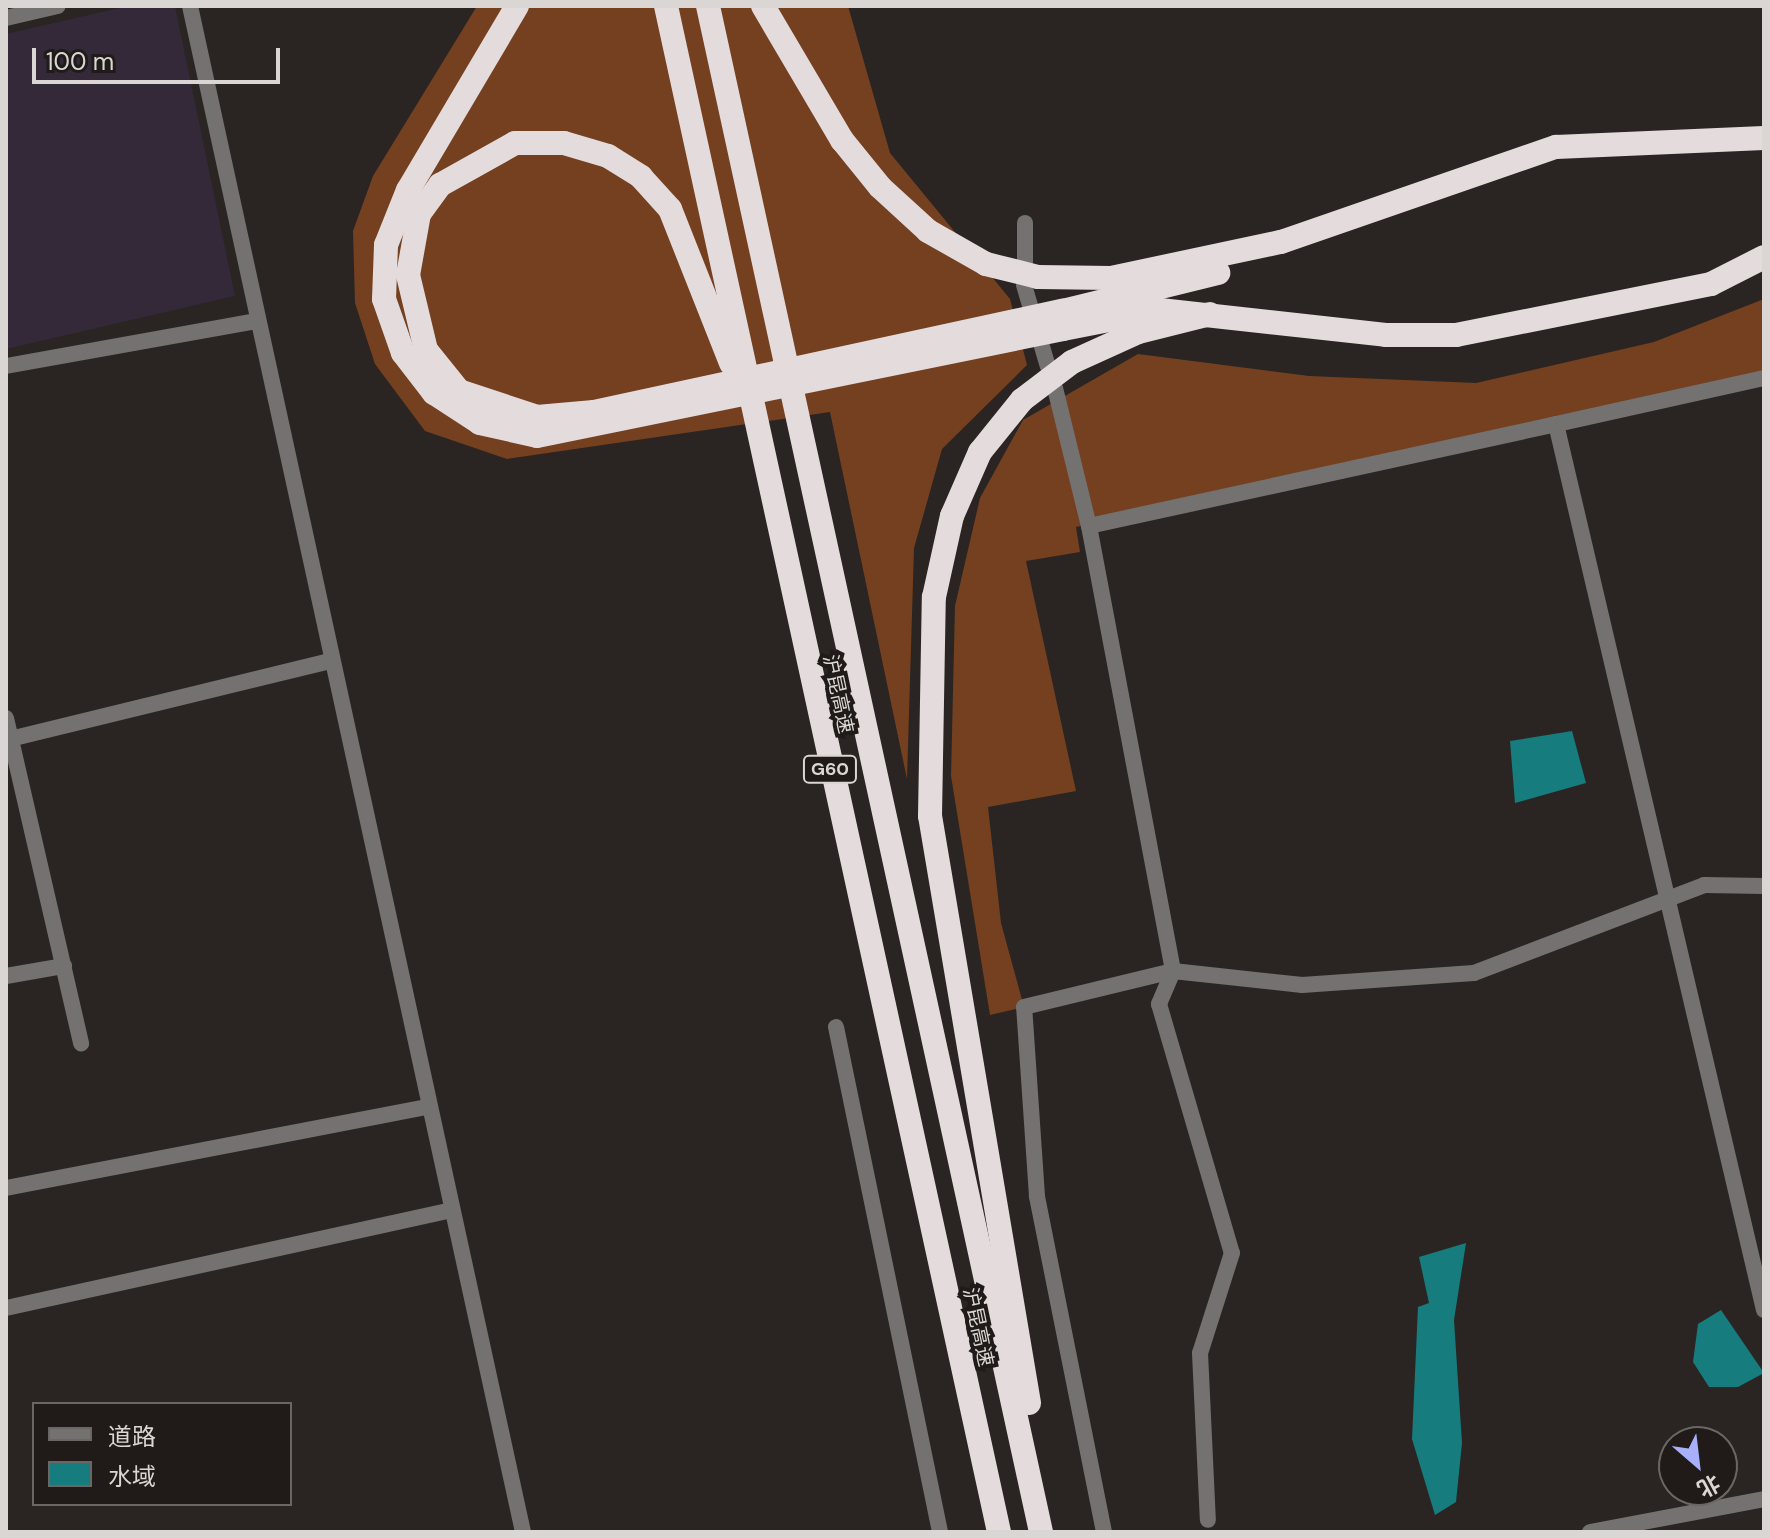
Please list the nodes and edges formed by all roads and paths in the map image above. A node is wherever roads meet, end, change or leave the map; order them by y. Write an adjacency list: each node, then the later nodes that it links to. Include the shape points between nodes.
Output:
1 (58, 6): 7 (street)
2 (190, 6): 16 (street)
3 (517, 6): 22 (highway, via 408,190 386,245 384,299 403,353 434,393 480,423)
4 (666, 6): 23 (highway, 沪昆高速 / G60)
5 (708, 6): 45 (highway, 沪昆高速 / G60)
6 (763, 6): 10 (highway, via 842,140 880,187 928,231 986,264 1038,277 1111,278)
7 (6, 18)
8 (1764, 138): 10 (highway, via 1556,147)
9 (1025, 223): 12 (street)
10 (1281, 242): 15 (highway, via 1245,265)
11 (1764, 257): 14 (highway, via 1711,284 1456,335 1386,335)
12 (1025, 262)
13 (1024, 285): 18 (street)
14 (1210, 314): 15 (highway, via 1146,311); 46 (highway, via 1138,332 1072,362 1022,400 980,452 952,516 934,597 930,816)
15 (1063, 320): 22 (highway, bridge)
16 (257, 321): 17 (street); 25 (street)
17 (6, 366)
18 (1048, 367)
19 (1764, 378): 21 (street)
20 (1055, 388): 24 (street)
21 (1556, 424): 24 (street); 29 (street)
22 (537, 427): 23 (highway, via 459,391 426,350 412,316 409,263 419,214 440,185 476,158 515,143 564,143 608,156 670,209)
23 (760, 448): 44 (highway, 沪昆高速 / G60)
24 (1089, 526): 31 (street)
25 (329, 661): 27 (street); 35 (street)
26 (6, 718): 27 (street)
27 (8, 740): 30 (street)
28 (1764, 886): 29 (street, via 1704,885)
29 (1668, 899): 31 (street, via 1474,973 1302,985); 39 (street)
30 (64, 966): 32 (street); 34 (street)
31 (1173, 971): 41 (street, via 1159,1004 1232,1253 1200,1353); 47 (street, via 1024,1007 1037,1196)
32 (6, 976)
33 (836, 1027): 43 (street)
34 (81, 1043)
35 (425, 1107): 36 (street); 37 (street)
36 (6, 1188)
37 (447, 1211): 38 (street); 42 (street)
38 (6, 1308)
39 (1764, 1310)
40 (1764, 1499): 48 (street)
41 (1208, 1520)
42 (523, 1532)
43 (940, 1532)
44 (999, 1532)
45 (1041, 1532)
46 (1050, 1532)
47 (1104, 1532)
48 (1590, 1532)

